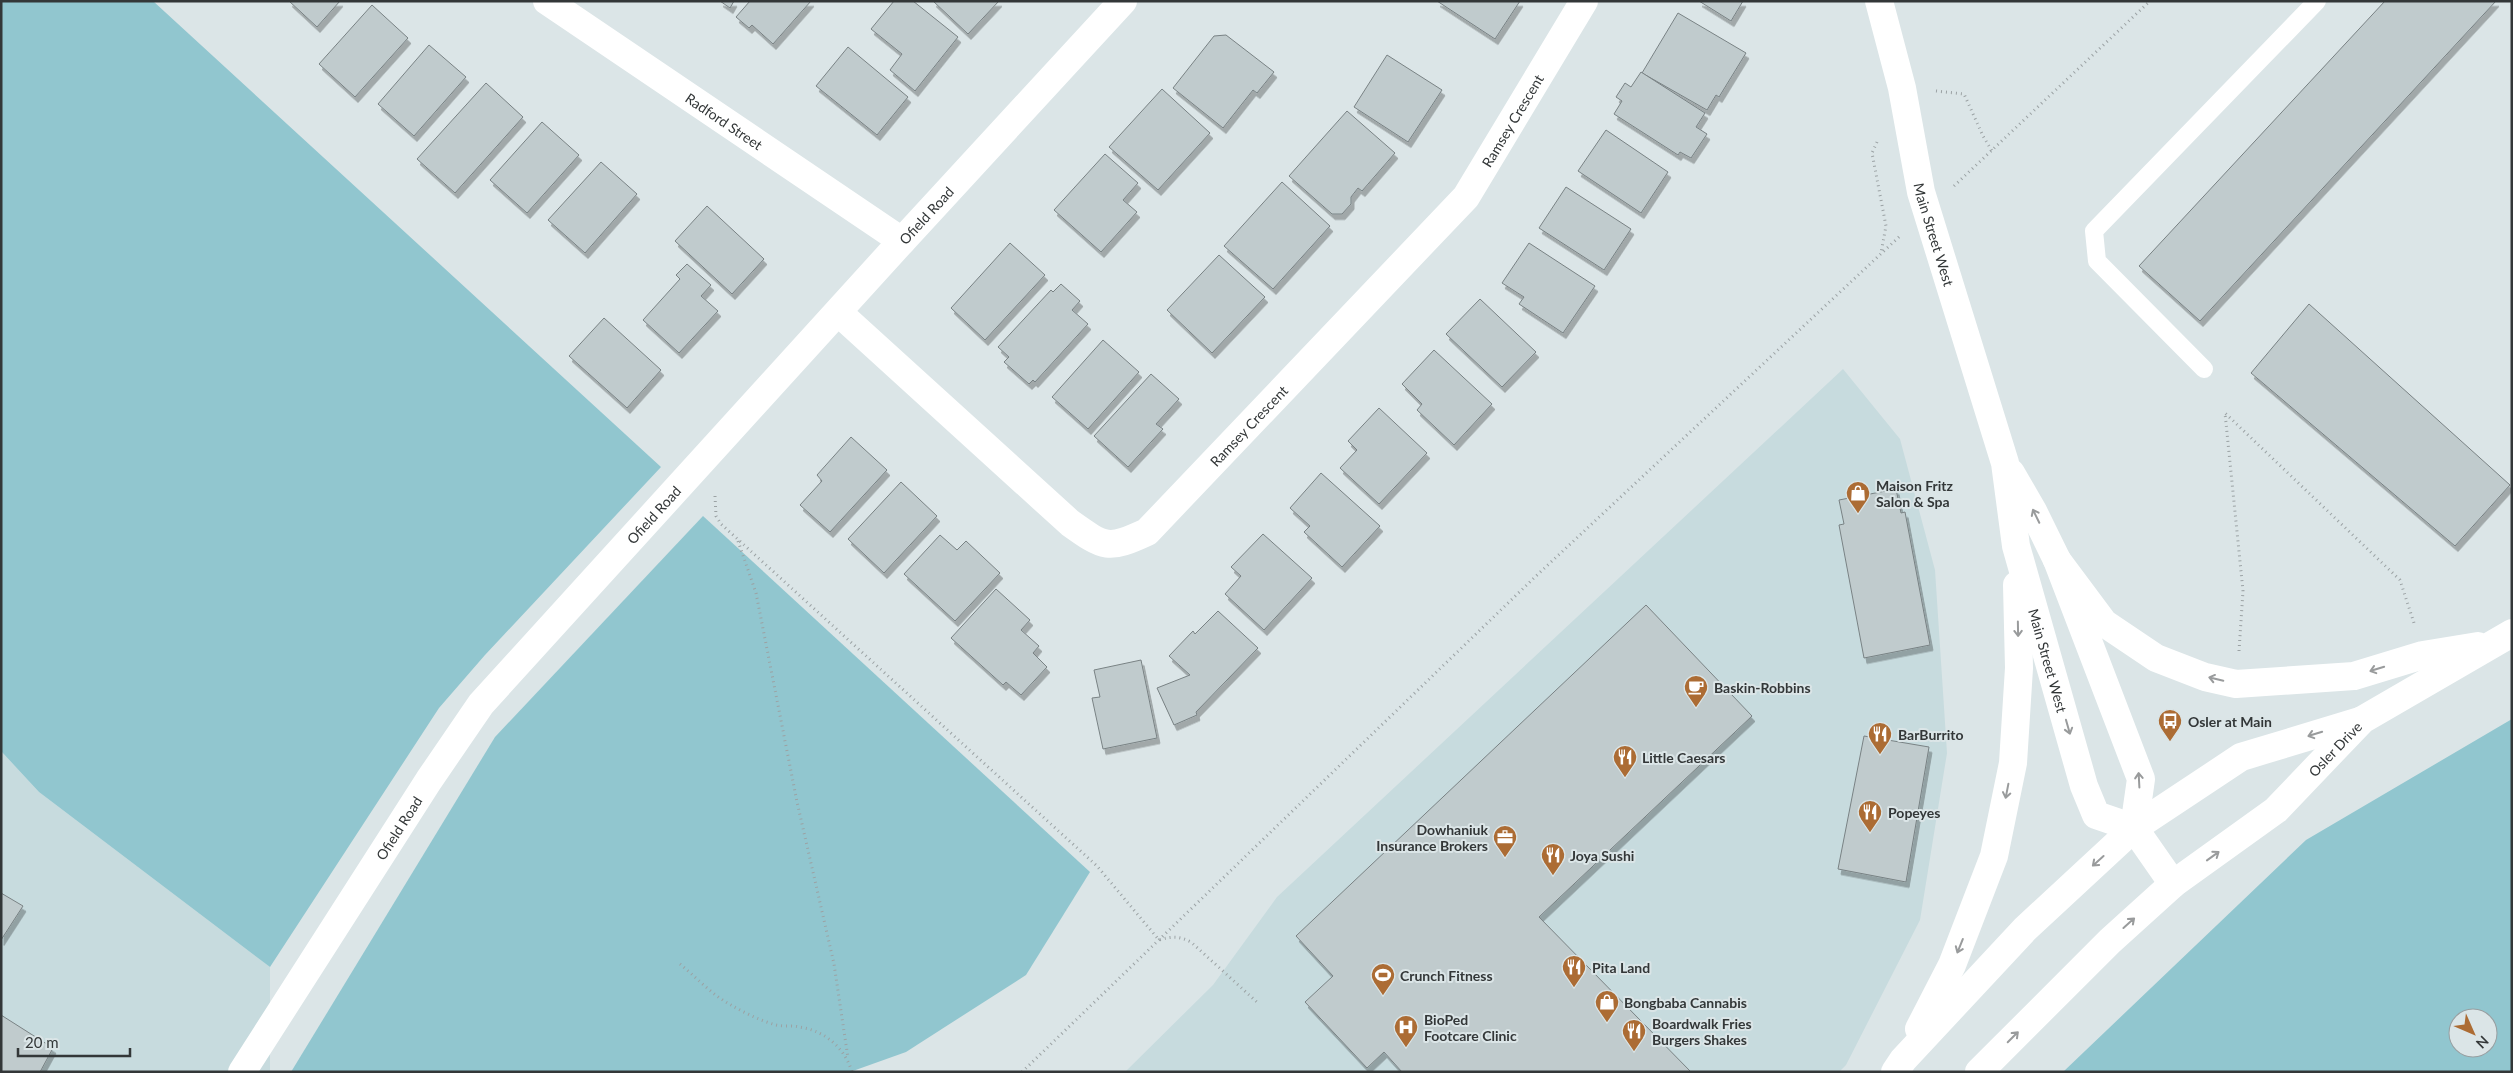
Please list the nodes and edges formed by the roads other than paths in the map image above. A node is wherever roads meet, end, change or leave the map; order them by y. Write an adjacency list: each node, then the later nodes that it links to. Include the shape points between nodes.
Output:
1 (547, 1): 6 (main road, Radford Street)
2 (1123, 1): 6 (main road, Ofield Road)
3 (1584, 1): 7 (main road, Ramsey Crescent, via 1466,197 1147,532 1121,544 1096,542 1070,523)
4 (1880, 1): 9 (main road, Main Street West, via 1902,88 1923,200)
5 (2317, 1): 8 (lane, via 2094,231 2098,261)
6 (902, 241): 7 (main road, Ofield Road)
7 (839, 313): 17 (main road, Ofield Road, via 481,704)
8 (2204, 369)
9 (2005, 463): 10 (main road, Main Street West); 11 (main road, Main Street West, one-way to 9)
10 (2016, 546): 14 (main road, Main Street West, one-way to 14, via 2084,786 2096,815); 16 (main road, one-way to 16, via 2019,668 2013,763 1994,856 1952,965)
11 (2058, 560): 12 (main road, one-way to 11, via 2423,655 2354,676 2236,684 2205,677 2156,658 2104,622); 14 (main road, Main Street West, one-way to 11, via 2141,778)
12 (2504, 638): 13 (main road, Osler Drive)
13 (2362, 720): 14 (main road, one-way to 14, via 2241,757); 15 (main road, Osler Drive, one-way to 13, via 2276,810)
14 (2134, 828): 15 (main road); 16 (main road, one-way to 16, via 2025,929)
15 (2173, 884): 18 (main road, one-way to 15, via 2110,941)
16 (1899, 1066)
17 (242, 1072)
18 (1978, 1072)

